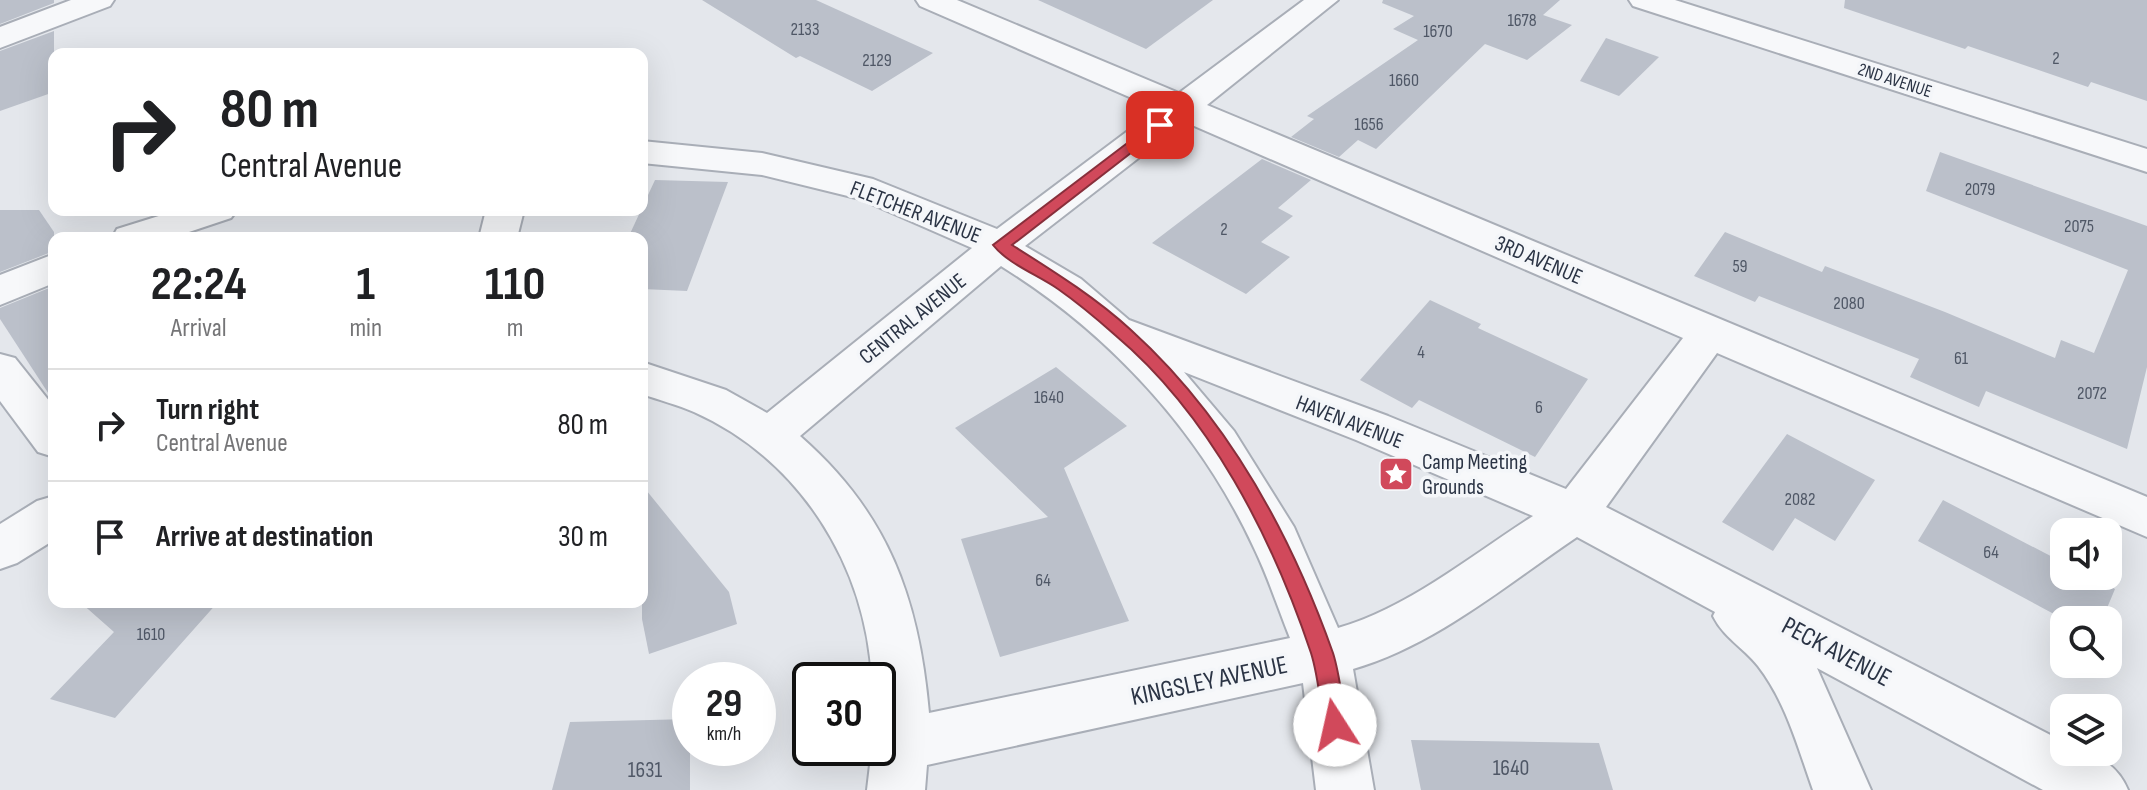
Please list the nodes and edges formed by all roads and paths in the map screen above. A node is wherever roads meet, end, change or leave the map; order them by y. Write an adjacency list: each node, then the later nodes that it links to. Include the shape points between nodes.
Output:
1 (99, 0): 5 (street)
2 (931, 0): 6 (street, 3RD AVENUE)
3 (1323, 0): 6 (street, CENTRAL AVENUE)
4 (1644, 0): 8 (street, 2ND AVENUE)
5 (0, 38)
6 (1183, 108): 11 (street, CENTRAL AVENUE); 14 (street, 3RD AVENUE)
7 (648, 152): 11 (street, FLETCHER AVENUE, via 740,160 808,173 939,215)
8 (2147, 161)
9 (199, 216): 10 (street)
10 (150, 232)
11 (1001, 245): 15 (street, FLETCHER AVENUE, via 1064,285); 19 (street, CENTRAL AVENUE)
12 (48, 270): 13 (street)
13 (0, 291)
14 (1710, 332): 20 (street, KINGSLEY AVENUE); 21 (street, 3RD AVENUE)
15 (1124, 333): 20 (street, HAVEN AVENUE); 25 (street, FLETCHER AVENUE, via 1211,431 1249,490)
16 (0, 369): 18 (street)
17 (648, 380): 19 (street, via 718,405)
18 (48, 432)
19 (770, 435): 26 (street, via 810,469 844,509 871,558 891,612 902,675)
20 (1575, 513): 24 (street, PECK AVENUE); 25 (street, KINGSLEY AVENUE, via 1428,610 1372,641)
21 (2147, 518)
22 (48, 519): 23 (street)
23 (0, 549)
24 (1695, 576): 28 (street, via 1776,649 1806,697); 29 (street, PECK AVENUE)
25 (1323, 655): 26 (street, KINGSLEY AVENUE); 27 (street, FLETCHER AVENUE)
26 (900, 767)
27 (1345, 790)
28 (1842, 790)
29 (2099, 790)

